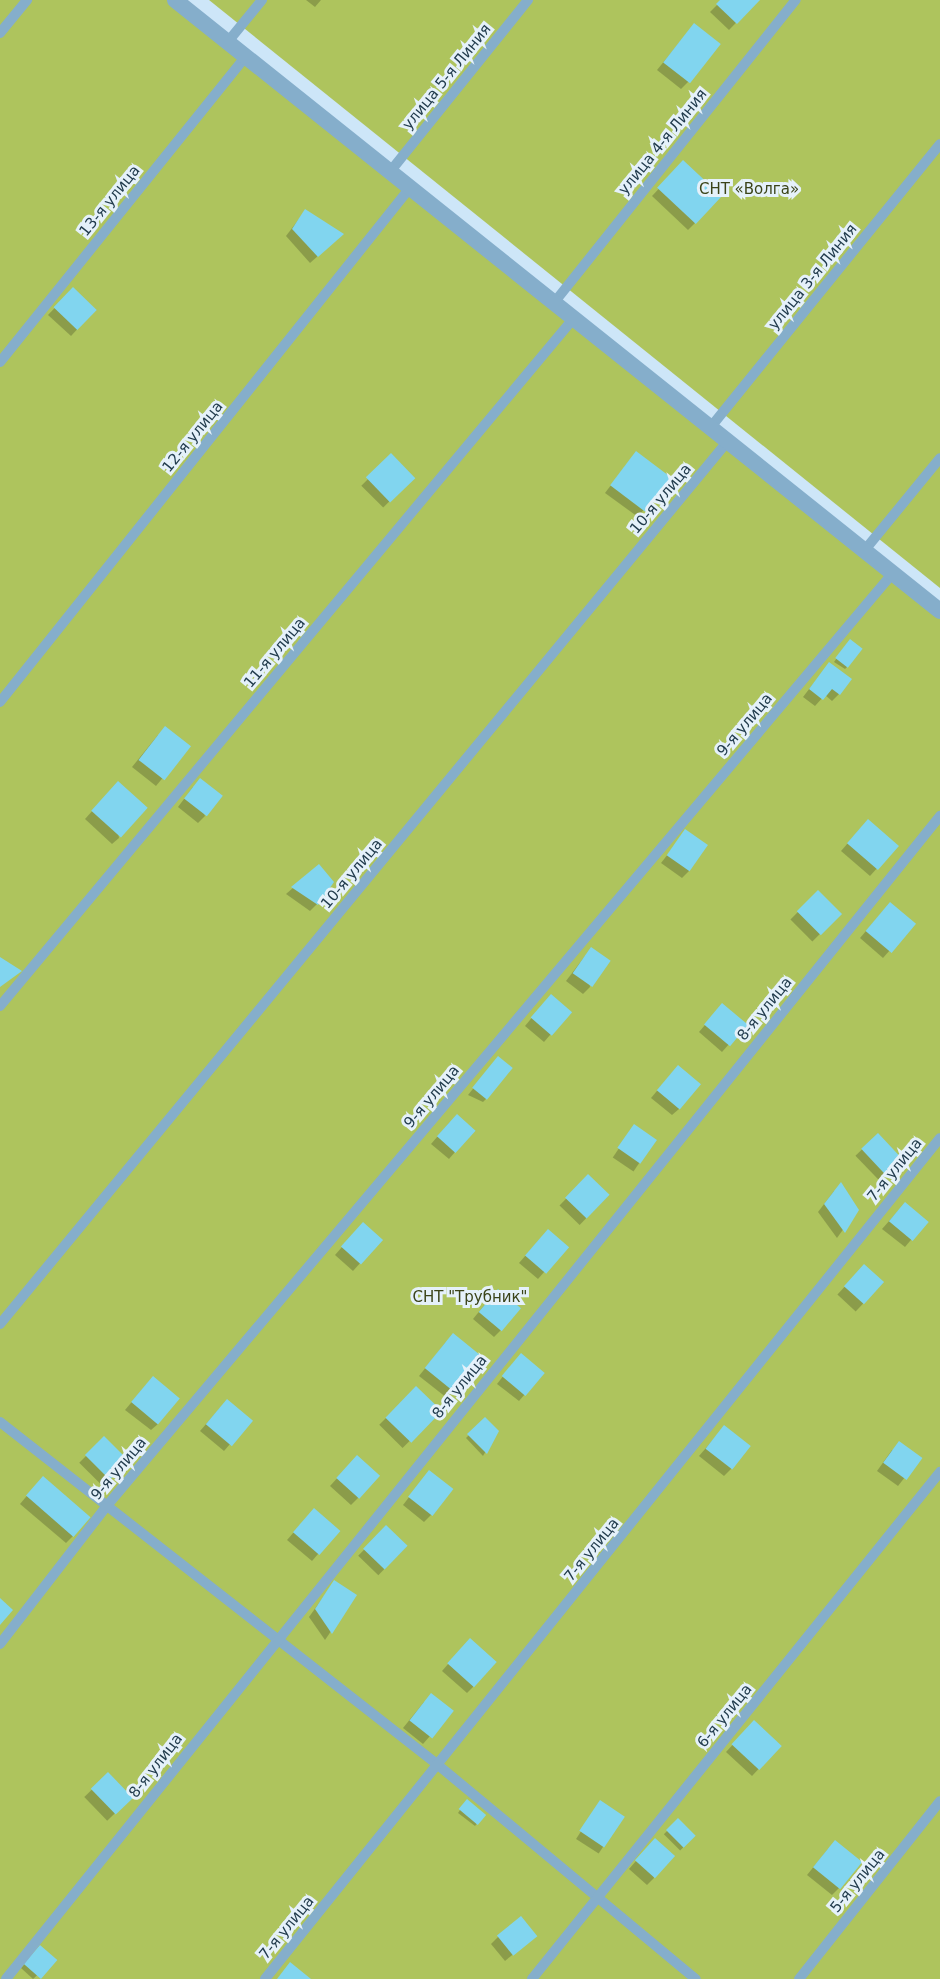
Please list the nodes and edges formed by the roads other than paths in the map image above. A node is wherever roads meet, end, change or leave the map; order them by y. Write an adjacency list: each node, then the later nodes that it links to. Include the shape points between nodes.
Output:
1 (27, 0): 6 (lane)
2 (175, 0): 7 (street)
3 (262, 0): 7 (lane)
4 (528, 0): 10 (lane, улица 5-я Линия)
5 (796, 0): 12 (lane, улица 4-я Линия)
6 (0, 33)
7 (226, 44): 8 (street)
8 (244, 58): 10 (street); 14 (lane, 13-я улица)
9 (940, 144): 15 (lane, улица 3-я Линия)
10 (389, 173): 11 (street)
11 (410, 189): 12 (street); 21 (lane, 12-я улица)
12 (553, 304): 13 (street)
13 (573, 319): 15 (street); 23 (lane, 11-я улица)
14 (0, 362)
15 (710, 428): 16 (street)
16 (727, 442): 18 (street); 25 (lane, 10-я улица)
17 (940, 458): 18 (lane)
18 (864, 551): 19 (street)
19 (893, 573): 20 (street); 28 (lane, 9-я улица)
20 (940, 611)
21 (0, 702)
22 (940, 816): 29 (lane, 8-я улица)
23 (0, 1006)
24 (940, 1138): 31 (lane, 7-я улица)
25 (0, 1324)
26 (0, 1422): 28 (lane)
27 (940, 1472): 33 (lane, 6-я улица)
28 (105, 1508): 29 (lane); 30 (lane, 9-я улица)
29 (275, 1640): 31 (lane); 34 (lane, 8-я улица)
30 (0, 1644)
31 (438, 1765): 33 (lane); 35 (lane, 7-я улица)
32 (940, 1801): 38 (lane, 5-я улица)
33 (598, 1898): 36 (lane, 6-я улица); 37 (lane)
34 (6, 1979)
35 (265, 1979)
36 (532, 1979)
37 (696, 1979)
38 (799, 1979)

